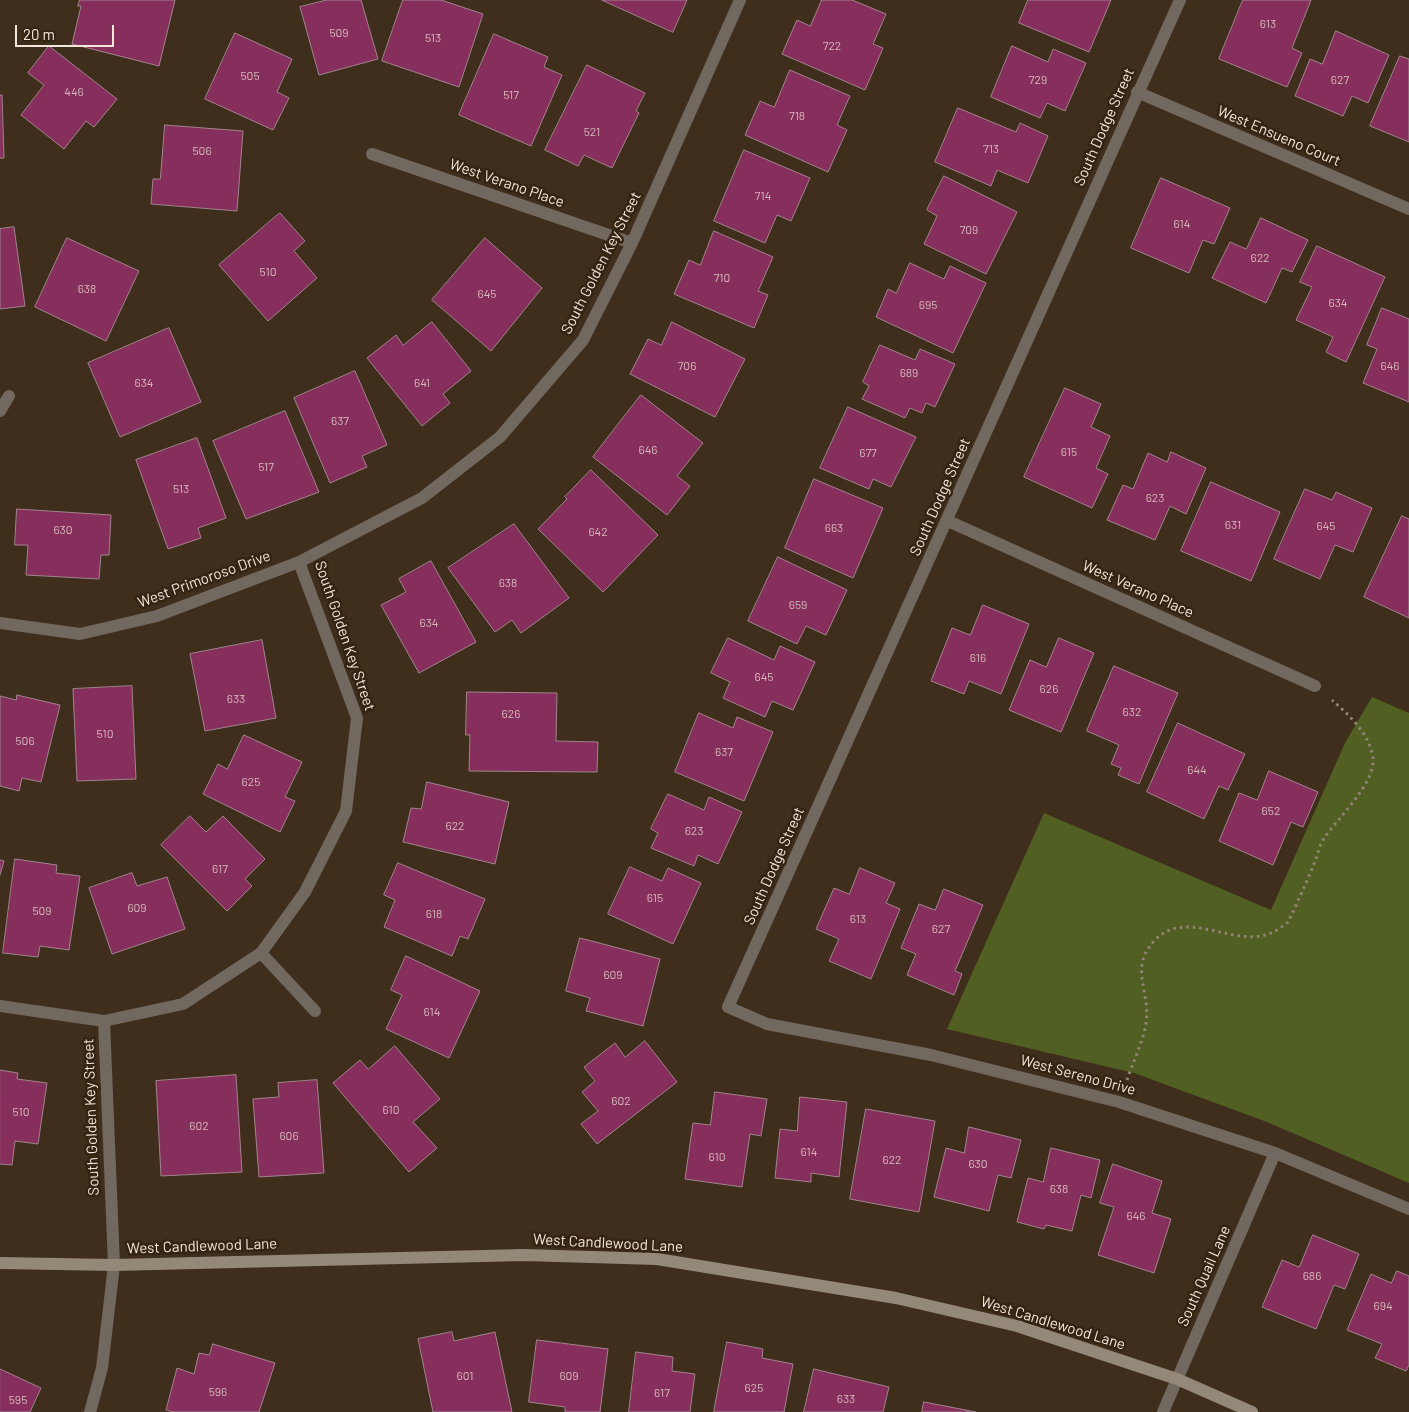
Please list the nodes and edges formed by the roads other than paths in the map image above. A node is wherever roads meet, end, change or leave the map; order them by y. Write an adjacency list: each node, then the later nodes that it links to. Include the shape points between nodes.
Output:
1 (740, 0): 6 (street, South Golden Key Street)
2 (1180, 0): 3 (street, South Dodge Street)
3 (1137, 92): 5 (street, West Ensueno Court); 9 (street, South Dodge Street)
4 (372, 154): 6 (street, West Verano Place)
5 (1409, 209)
6 (632, 243): 10 (street, South Golden Key Street, via 583,340 500,437 422,498)
7 (9, 396): 8 (street)
8 (0, 411)
9 (948, 521): 12 (street, West Verano Place); 15 (street, South Dodge Street)
10 (299, 562): 11 (street, West Primoroso Drive, via 157,616 80,634); 13 (street, South Golden Key Street, via 357,718 346,811 305,892)
11 (0, 623)
12 (1315, 686)
13 (260, 953): 16 (street); 17 (street, South Golden Key Street, via 183,1004)
14 (0, 1006): 17 (street)
15 (728, 1007): 18 (street, West Sereno Drive, via 767,1024 931,1055 1119,1102)
16 (316, 1011)
17 (104, 1021): 21 (street, South Golden Key Street)
18 (1275, 1154): 19 (street, West Sereno Drive); 22 (street, South Quail Lane)
19 (1409, 1209)
20 (0, 1263): 21 (street, West Candlewood Lane)
21 (114, 1265): 22 (street, West Candlewood Lane, via 524,1255 657,1259 896,1298 1017,1326); 23 (street, South Golden Key Street, via 102,1368)
22 (1177, 1379): 24 (street, South Quail Lane); 25 (street, West Candlewood Lane)
23 (90, 1412)
24 (1163, 1412)
25 (1252, 1412)

